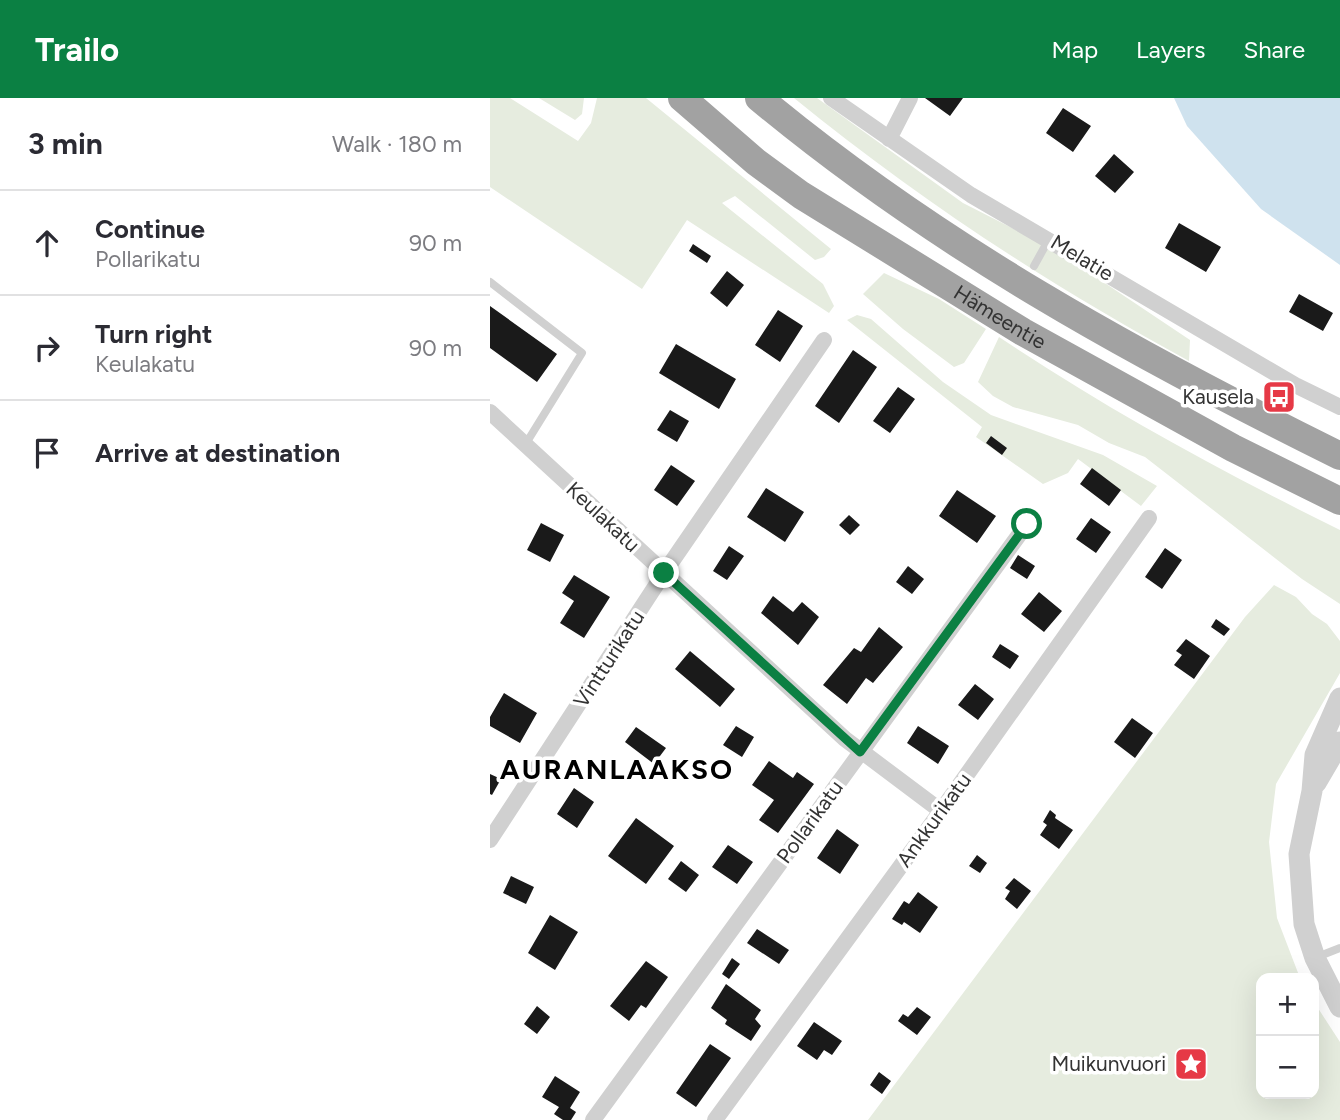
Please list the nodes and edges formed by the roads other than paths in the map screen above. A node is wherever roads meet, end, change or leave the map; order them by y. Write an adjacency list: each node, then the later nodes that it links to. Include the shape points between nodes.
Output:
1 (682, 98): 14 (highway, Hämeentie, via 801,195 1023,332 1233,448)
2 (759, 98): 13 (highway, Hämeentie, via 877,190 1042,299)
3 (831, 98): 5 (street, Melatie)
4 (910, 98): 5 (street)
5 (889, 139): 6 (street, Melatie, via 971,195)
6 (1049, 239): 7 (lane); 10 (street, Melatie)
7 (1034, 266)
8 (490, 282): 12 (lane, via 582,353)
9 (824, 340): 17 (street, Vintturikatu)
10 (1340, 407)
11 (490, 412): 12 (street, Keulakatu)
12 (525, 445): 17 (street, Keulakatu)
13 (1340, 456)
14 (1340, 501)
15 (1149, 518): 22 (street, Ankkurikatu)
16 (1027, 524): 20 (street, Pollarikatu)
17 (664, 573): 20 (street, Keulakatu); 23 (street, Vintturikatu)
18 (1340, 698): 21 (street, via 1315,755)
19 (1340, 742): 21 (street)
20 (860, 752): 22 (street, Keulakatu); 27 (street, Pollarikatu)
21 (1312, 791): 25 (street, via 1299,854 1299,887)
22 (941, 811): 28 (street, Ankkurikatu)
23 (490, 840)
24 (1340, 948): 25 (lane)
25 (1315, 958): 26 (street)
26 (1340, 1007)
27 (593, 1120)
28 (715, 1120)

